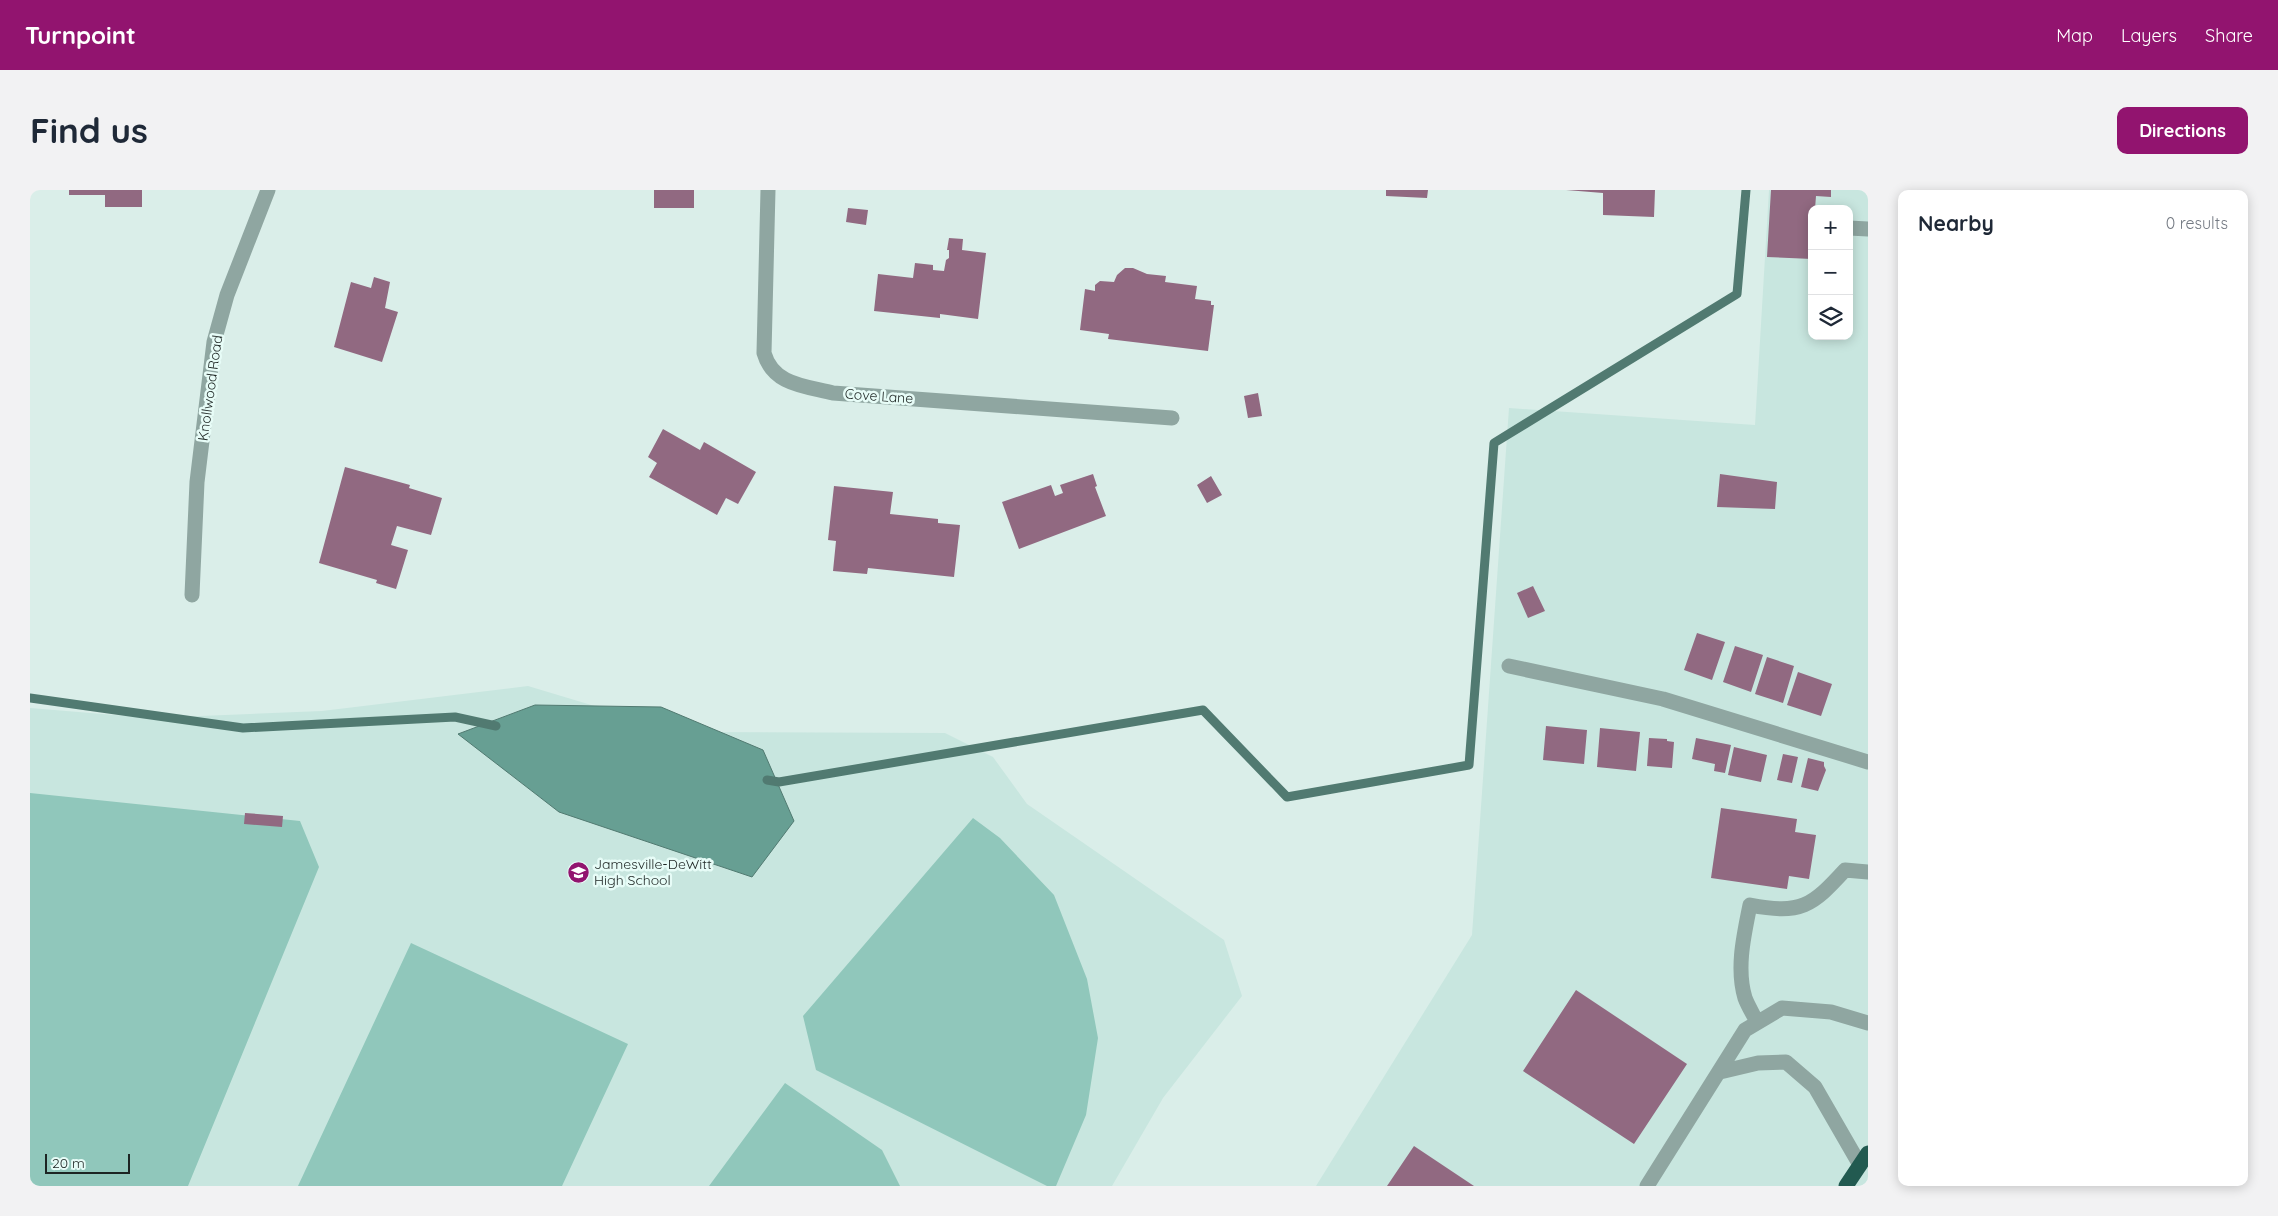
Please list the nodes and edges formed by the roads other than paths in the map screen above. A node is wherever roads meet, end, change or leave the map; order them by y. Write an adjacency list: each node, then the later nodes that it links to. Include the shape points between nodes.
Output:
1 (268, 190): 6 (street, Knollwood Road, via 227,295 214,342 197,482)
2 (768, 190): 5 (street, Cove Lane, via 764,353 767,365 784,380 833,393)
3 (1853, 228): 4 (street)
4 (1868, 229)
5 (1172, 418)
6 (192, 595)
7 (1509, 666): 8 (street, via 1663,699)
8 (1868, 762)
9 (1868, 872): 10 (street, via 1845,870 1821,896 1793,910 1750,905 1741,976 1745,998)
10 (1757, 1022): 11 (street, via 1782,1008 1830,1012); 12 (street, via 1745,1030)
11 (1868, 1023)
12 (1720, 1072): 13 (street, via 1758,1063 1786,1062 1816,1087); 14 (street)
13 (1864, 1159): 15 (highway)
14 (1647, 1186)
15 (1846, 1186)

